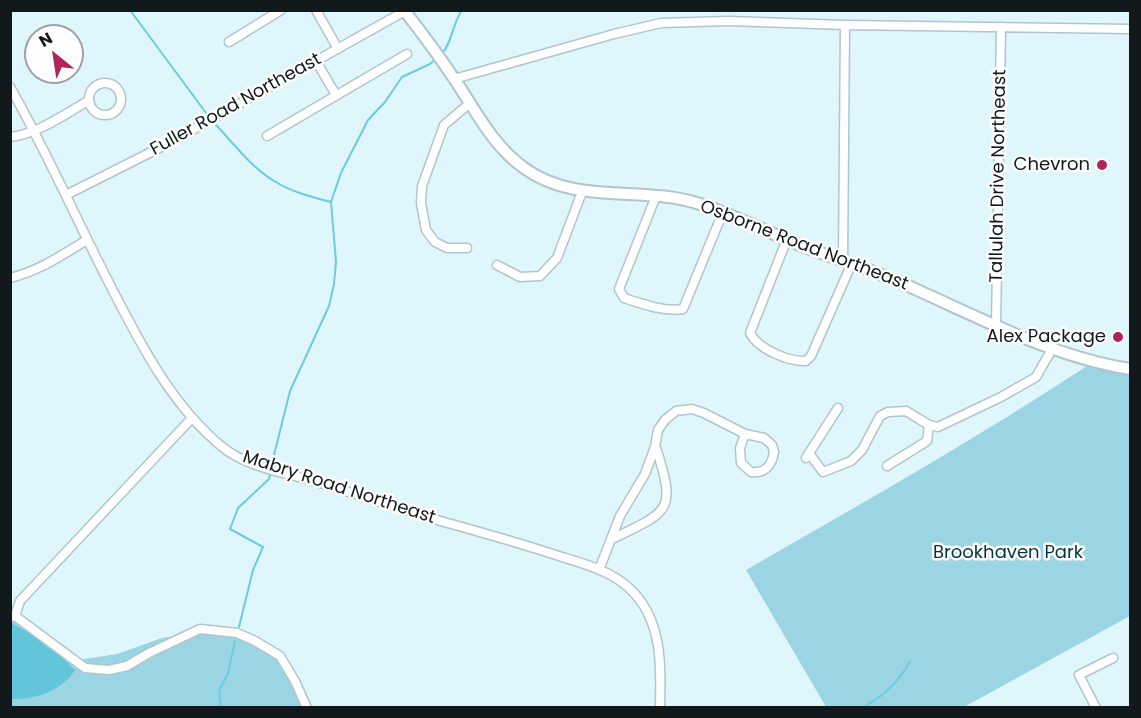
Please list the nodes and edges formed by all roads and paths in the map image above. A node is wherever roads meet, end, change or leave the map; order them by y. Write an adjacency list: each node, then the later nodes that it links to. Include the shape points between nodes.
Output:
1 (281, 10): 7 (street)
2 (316, 10): 8 (street)
3 (404, 11): 8 (street, Fuller Road Northeast); 11 (street, Osborne Road Northeast)
4 (845, 25): 5 (street); 11 (street, via 661,23); 26 (street)
5 (1001, 27): 6 (street); 29 (street, Tallulah Drive Northeast)
6 (1131, 29)
7 (229, 42)
8 (338, 49): 10 (street, Fuller Road Northeast)
9 (407, 54): 13 (street)
10 (316, 61): 13 (street); 20 (street, Fuller Road Northeast)
11 (452, 75): 15 (street, Osborne Road Northeast)
12 (10, 87): 16 (street, Mabry Road Northeast)
13 (336, 95): 18 (street)
14 (88, 101): 16 (street)
15 (470, 103): 19 (street, Osborne Road Northeast, via 506,154 525,170); 25 (street, via 444,125 422,186 421,203 426,230 435,242 447,248)
16 (34, 130): 17 (street); 20 (street, Mabry Road Northeast)
17 (10, 136)
18 (267, 136)
19 (582, 192): 21 (street, Osborne Road Northeast); 27 (street, via 557,258 540,276 520,277)
20 (66, 195): 24 (street, Mabry Road Northeast)
21 (656, 196): 22 (street, Osborne Road Northeast, via 695,202); 22 (street, via 619,289 624,298 683,309)
22 (723, 212): 23 (street, Osborne Road Northeast)
23 (787, 239): 26 (street, Osborne Road Northeast); 26 (street, via 750,333 762,345 796,362 811,356)
24 (87, 240): 28 (street, via 44,266); 33 (street, Mabry Road Northeast, via 138,340)
25 (467, 248)
26 (848, 261): 29 (street, Osborne Road Northeast)
27 (497, 265)
28 (10, 278)
29 (996, 326): 30 (street, Osborne Road Northeast)
30 (1052, 349): 31 (street, Osborne Road Northeast); 34 (street, via 1036,377 948,422)
31 (1131, 369)
32 (838, 408): 34 (street, via 808,456 823,472 851,461 884,414 906,411)
33 (192, 418): 41 (street, Mabry Road Northeast, via 239,458 375,502 516,541); 42 (street, via 20,601)
34 (929, 425): 38 (street, via 927,441)
35 (745, 434): 35 (street, via 765,438 772,446 774,456 762,472 751,472 741,463 740,448); 36 (street, via 692,409 676,411 658,430)
36 (656, 447): 37 (street); 39 (street)
37 (648, 466): 39 (street); 40 (street)
38 (887, 466)
39 (662, 467): 40 (street, via 667,488 663,508 651,520)
40 (612, 539): 41 (street)
41 (599, 570): 45 (street, Mabry Road Northeast, via 629,588 654,626 660,648)
42 (13, 616): 44 (street, via 85,668 109,670 127,666 200,629 237,633 280,656)
43 (1113, 658): 46 (street, via 1079,675)
44 (307, 708)
45 (660, 708)
46 (1096, 708)

